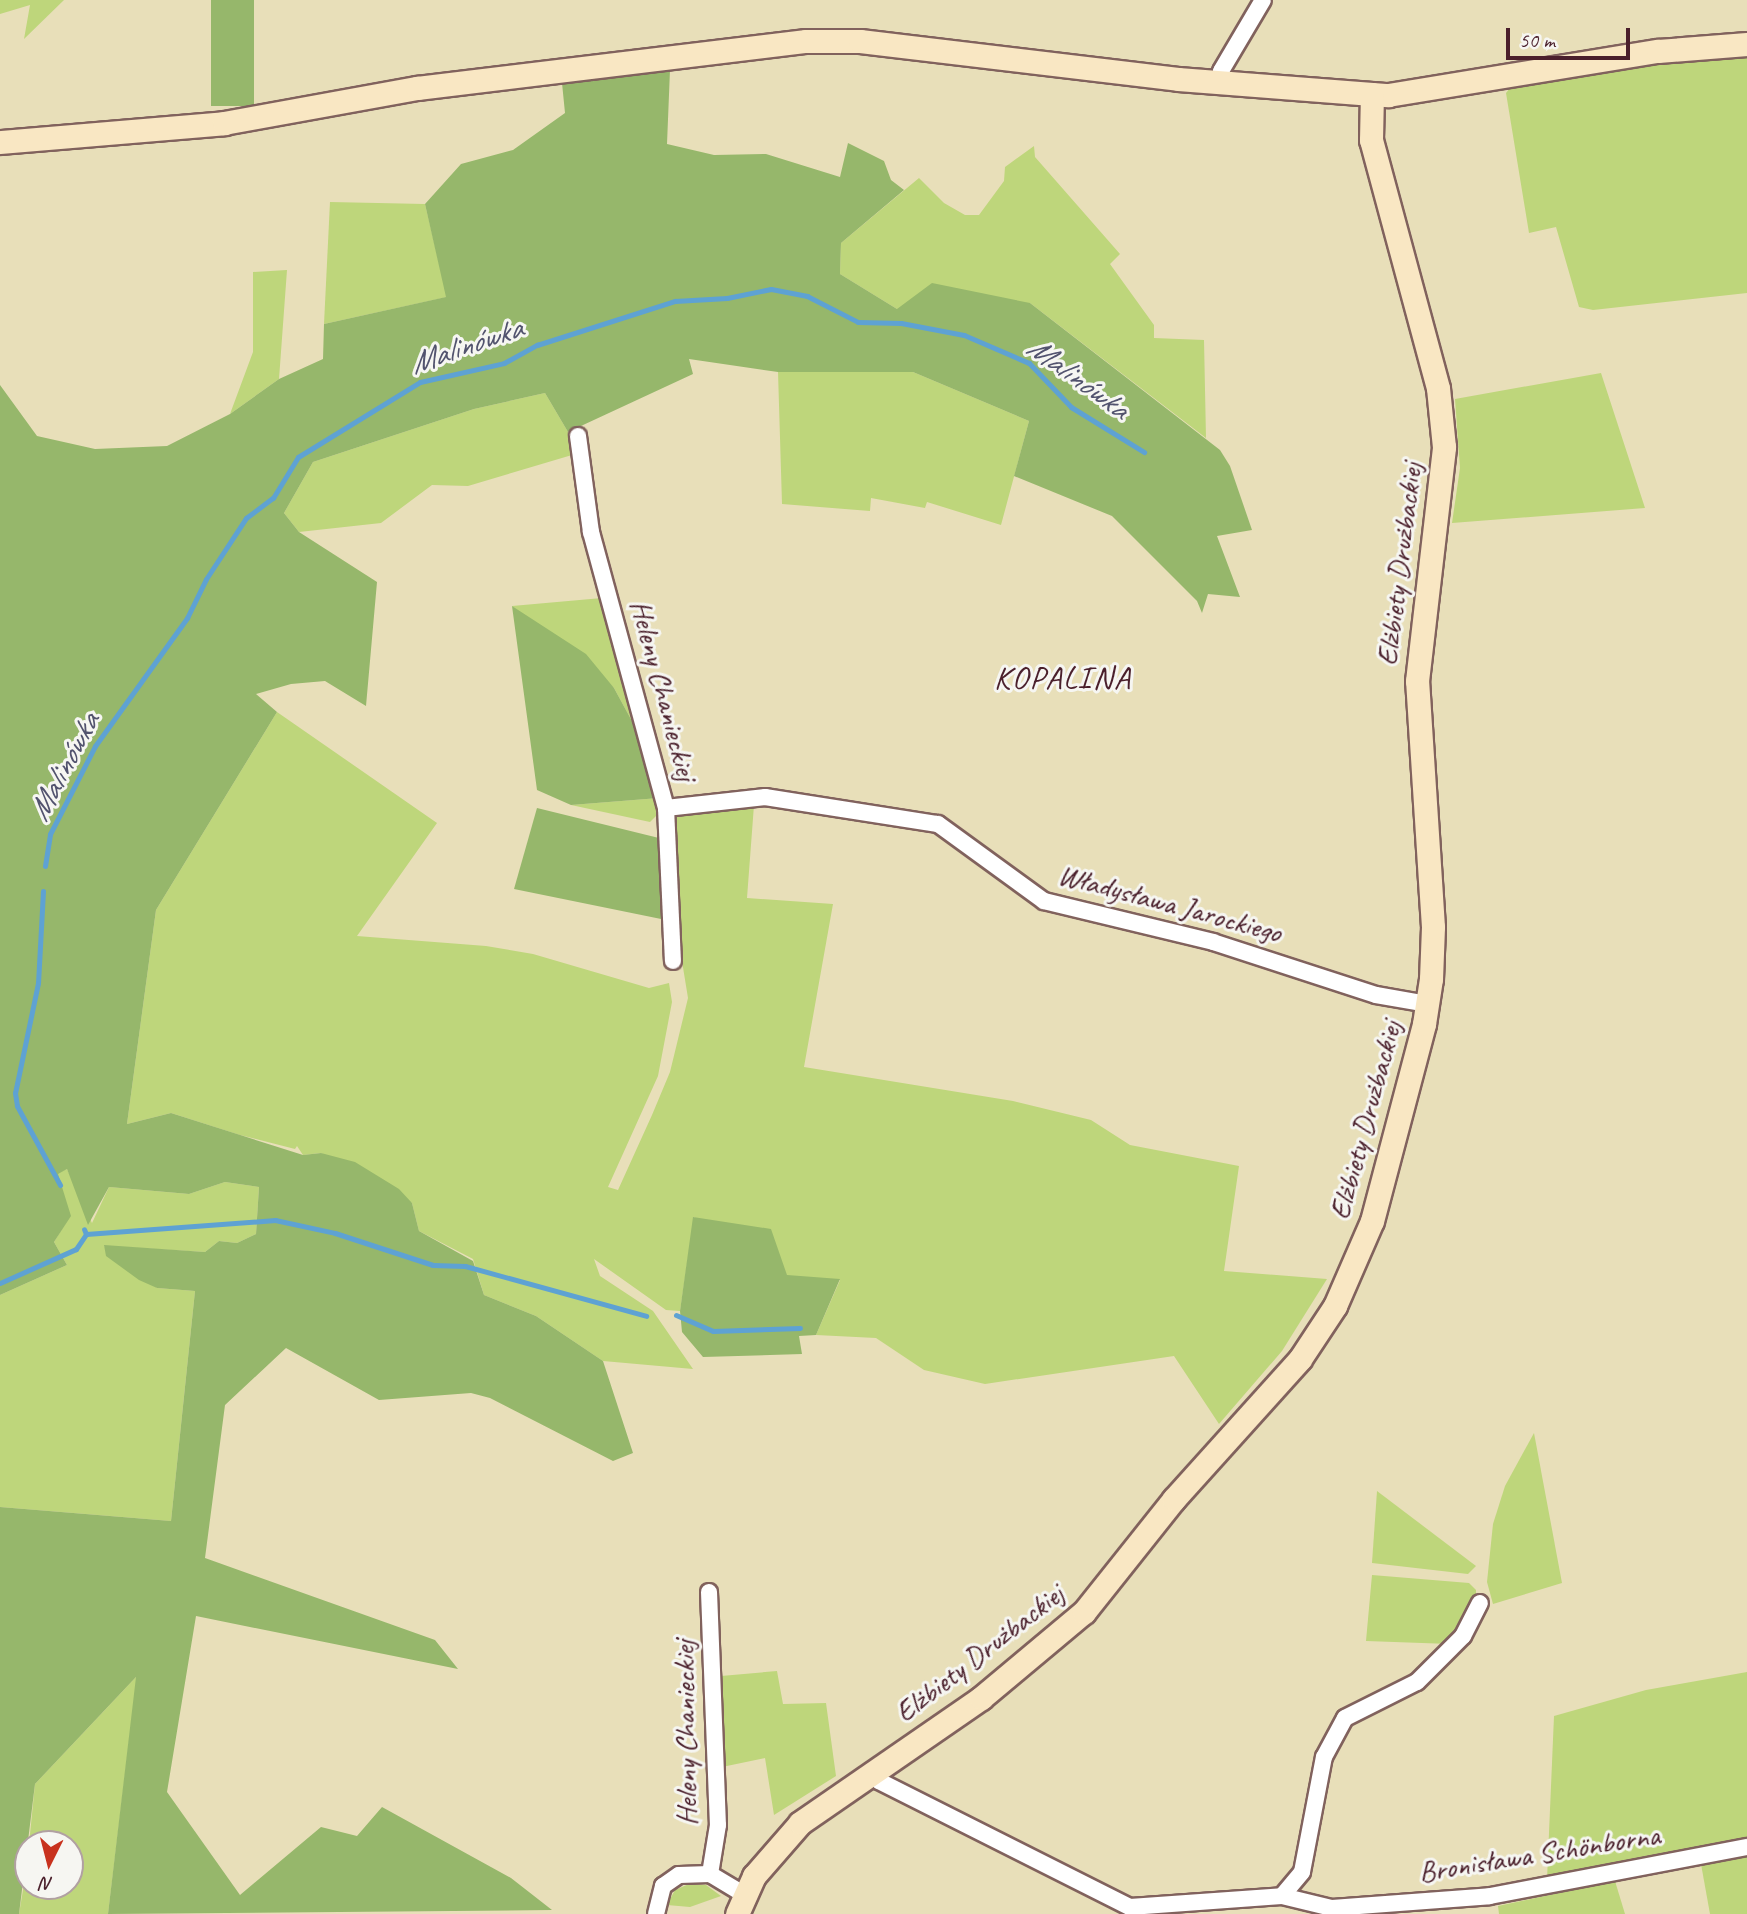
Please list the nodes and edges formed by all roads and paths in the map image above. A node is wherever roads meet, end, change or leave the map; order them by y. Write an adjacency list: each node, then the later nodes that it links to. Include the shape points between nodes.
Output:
1 (1263, 0): 3 (street, via 1221,71)
2 (1747, 44): 4 (street, via 1658,51 1411,94)
3 (1220, 83): 4 (street); 5 (street, via 860,41 806,41 417,88 224,122)
4 (1372, 94): 9 (street, Elżbiety Drużbackiej, via 1371,141 1424,329 1444,426 1444,469 1417,681 1433,927)
5 (0, 142)
6 (578, 436): 7 (street, Heleny Chanieckiej, via 591,532 651,738)
7 (666, 808): 8 (street, Heleny Chanieckiej); 9 (street, Władysława Jarockiego, via 765,797 938,824 1044,901 1225,945 1376,995)
8 (673, 961)
9 (1428, 1004): 12 (street, Elżbiety Drużbackiej, via 1372,1221 1350,1277 1319,1333 1273,1393 1174,1499 1072,1625 938,1730)
10 (709, 1591): 14 (street, Heleny Chanieckiej, via 718,1825)
11 (1479, 1603): 15 (street, via 1463,1636 1417,1682 1345,1718 1324,1757 1302,1872)
12 (872, 1771): 15 (street, Bronisława Schönborna, via 879,1781 1130,1907); 16 (street, Elżbiety Drużbackiej, via 800,1823 754,1876)
13 (1747, 1847): 15 (street, Bronisława Schönborna, via 1490,1896 1332,1908)
14 (710, 1874): 16 (street); 17 (street, via 699,1872 670,1880 659,1894)
15 (1282, 1896)
16 (741, 1905)
17 (656, 1914)

